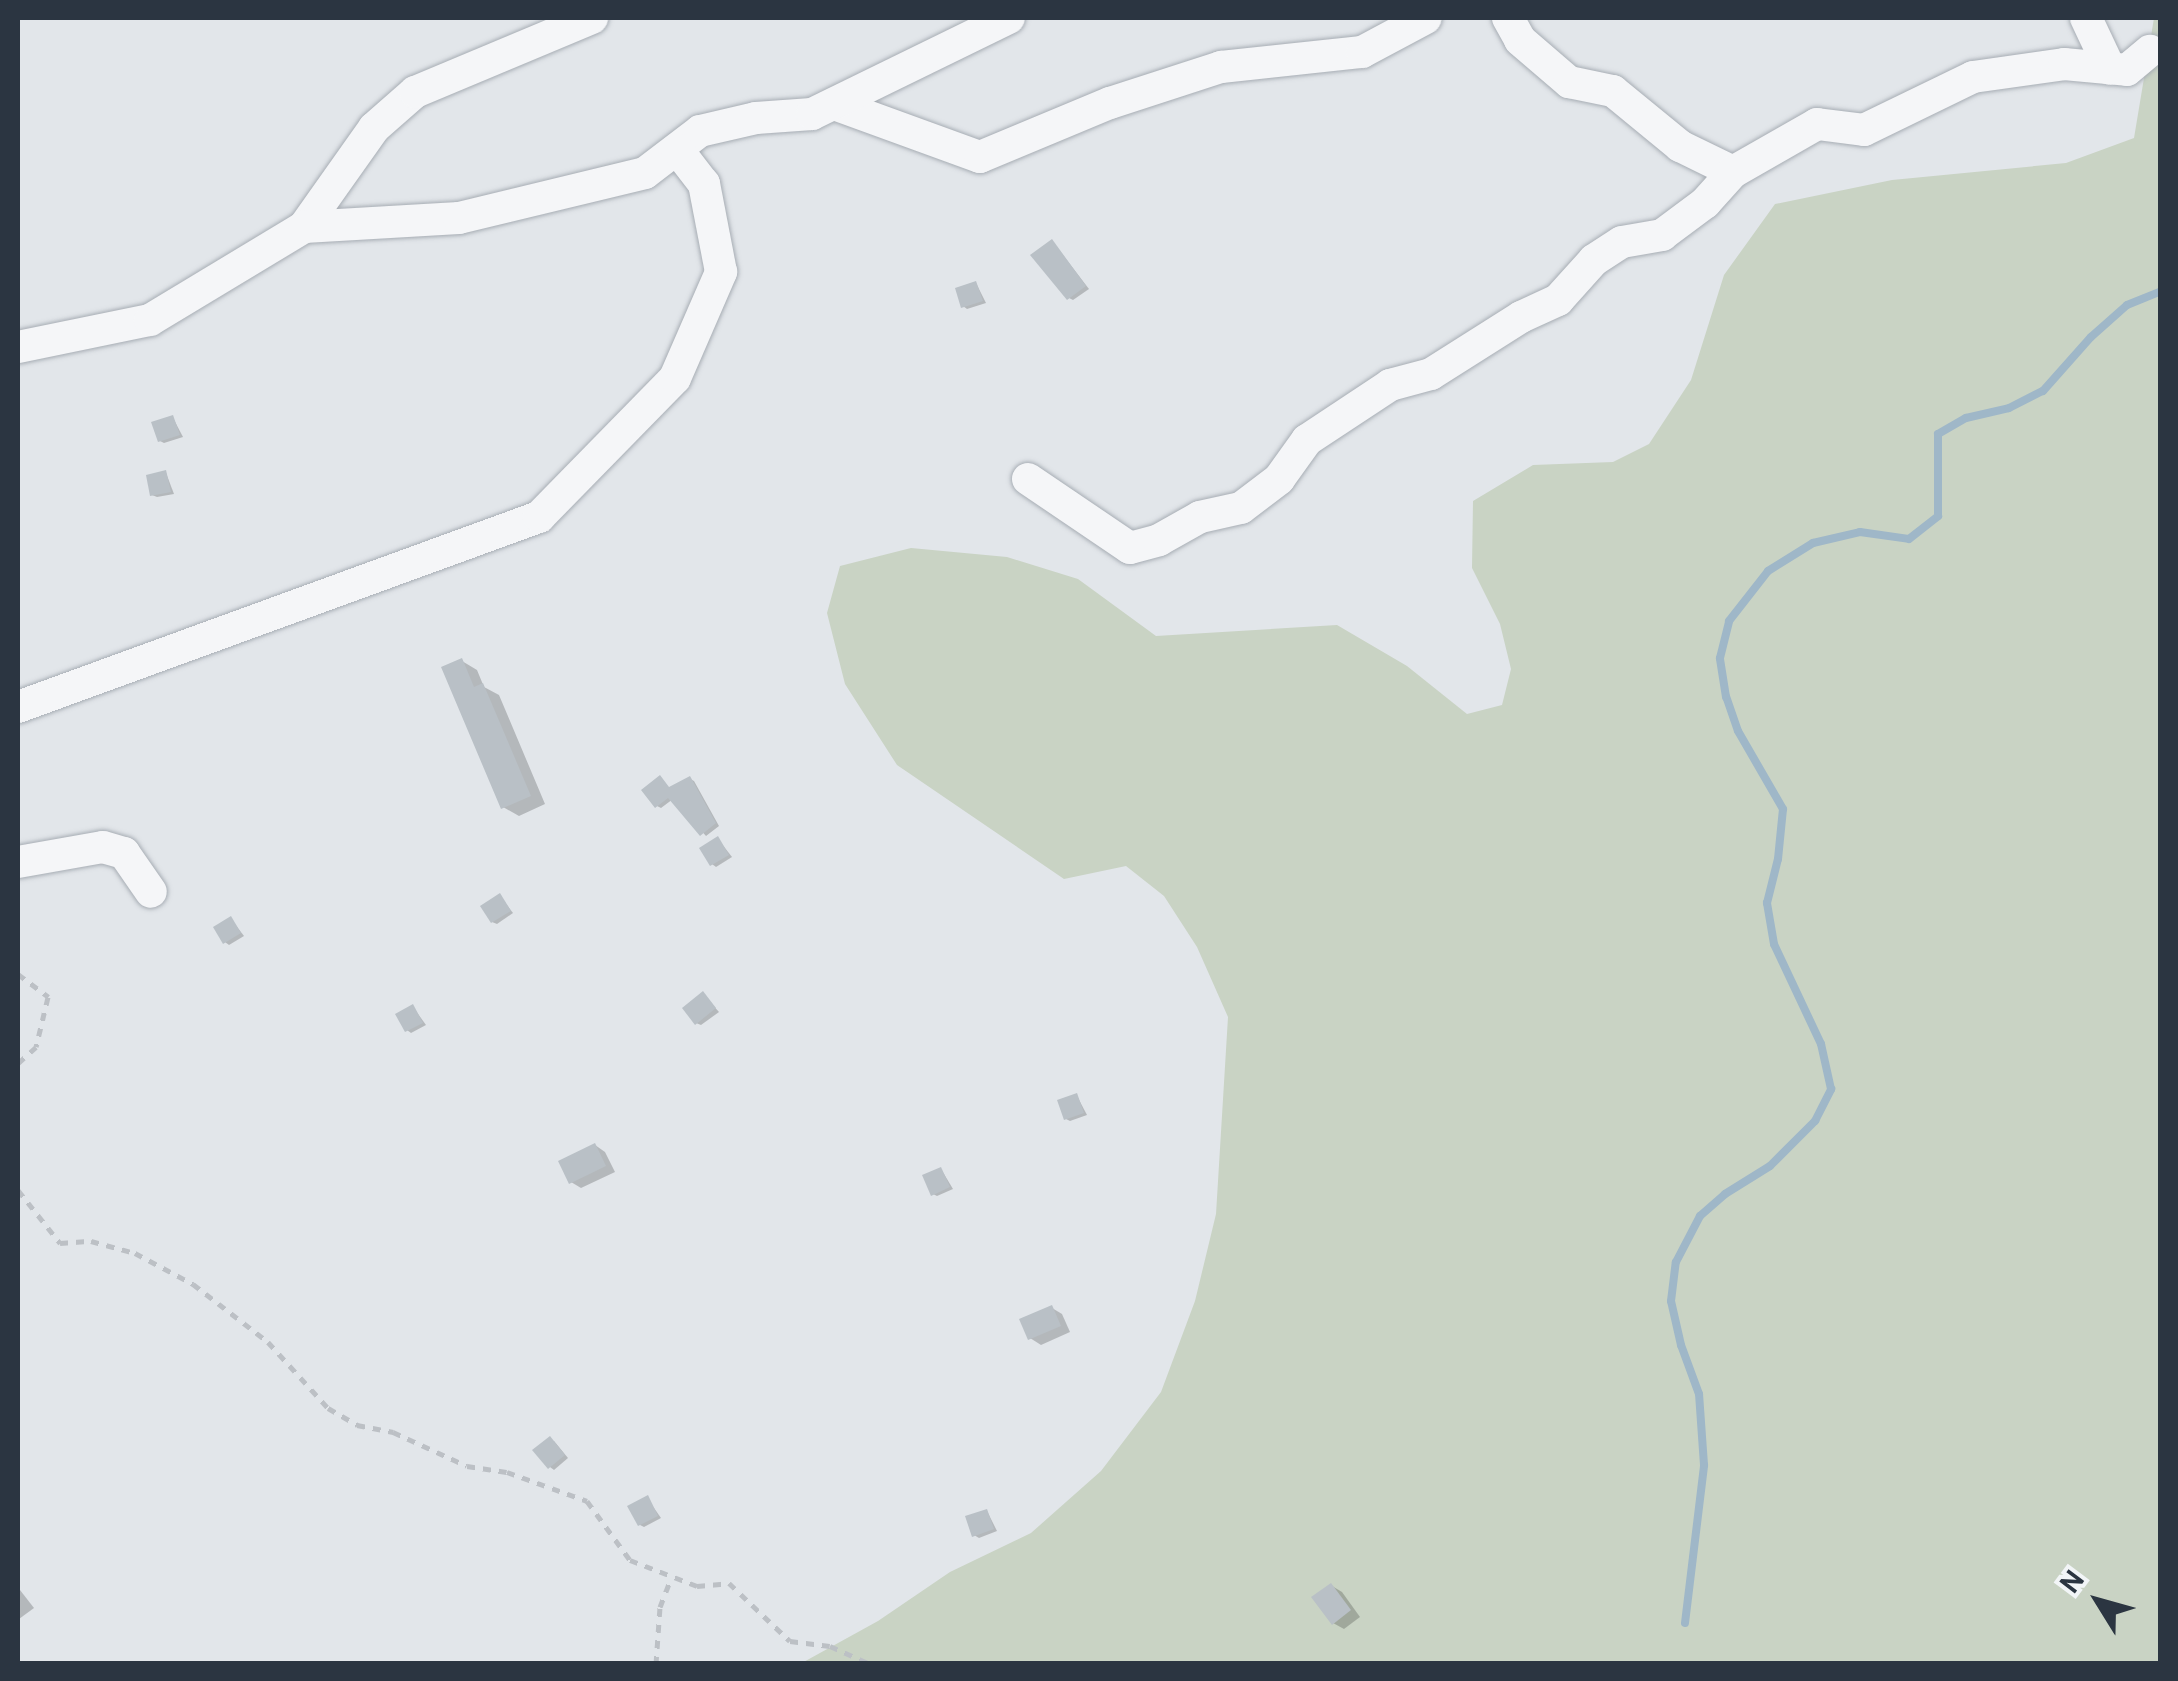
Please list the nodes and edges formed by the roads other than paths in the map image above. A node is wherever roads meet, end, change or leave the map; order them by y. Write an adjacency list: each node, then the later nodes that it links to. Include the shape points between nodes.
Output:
1 (592, 18): 11 (street, via 416,92 374,128)
2 (1010, 18): 8 (street)
3 (1426, 18): 8 (street, via 1362,52 1203,73 1110,103 980,158)
4 (1508, 18): 10 (street, via 1520,40 1569,82 1613,91 1680,146)
5 (2086, 18): 7 (street)
6 (2150, 52): 7 (street, via 2127,70)
7 (2110, 68): 10 (street, via 2064,64 1973,76 1864,130 1817,124)
8 (834, 104): 9 (street, via 812,114 700,131)
9 (677, 149): 11 (street, via 645,173 459,218); 14 (street, via 704,184 721,272 675,378 539,517)
10 (1733, 172): 13 (street, via 1662,235 1622,242 1594,260 1558,300 1431,374 1390,385 1307,440 1278,479 1241,508 1200,517 1130,548)
11 (304, 227): 12 (street, via 150,320)
12 (18, 347)
13 (1028, 479)
14 (18, 707)
15 (18, 862): 16 (street, via 103,847 124,854)
16 (152, 892)

